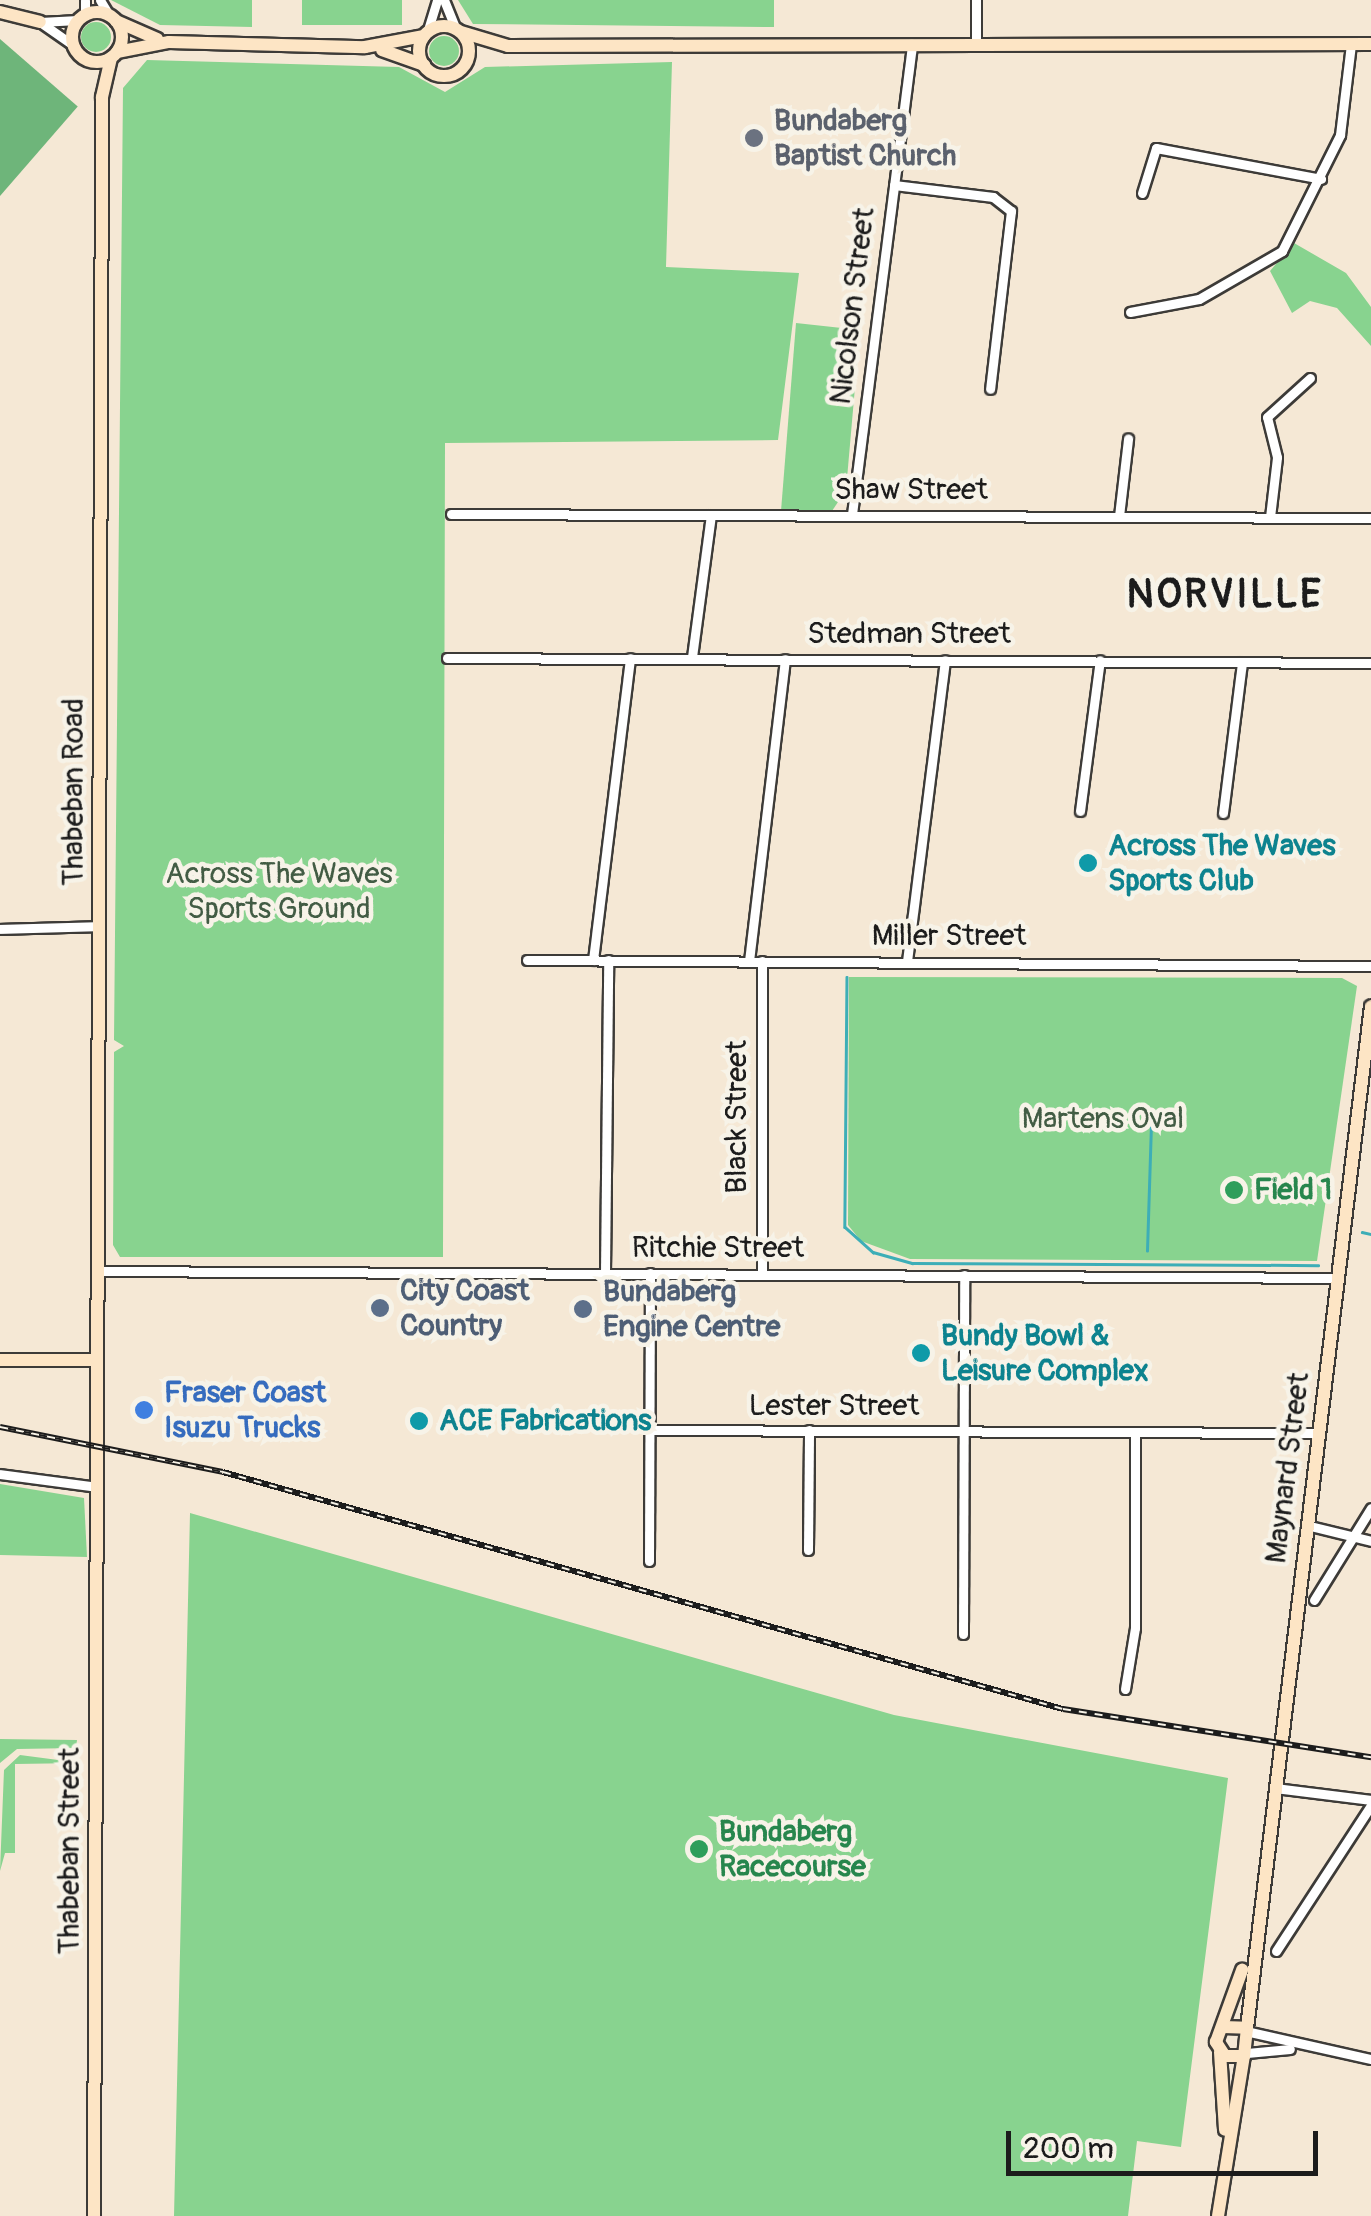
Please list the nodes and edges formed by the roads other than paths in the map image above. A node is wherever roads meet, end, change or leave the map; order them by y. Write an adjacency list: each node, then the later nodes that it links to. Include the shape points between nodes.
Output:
1 (100, 0): 6 (street)
2 (440, 0): 8 (street); 9 (street)
3 (976, 0): 16 (street)
4 (0, 12): 7 (street)
5 (83, 12): 6 (street); 7 (street); 11 (street)
6 (113, 18): 10 (street); 18 (street, Thabeban Road)
7 (40, 22): 11 (street)
8 (459, 31): 9 (street); 15 (street); 20 (street)
9 (426, 34): 17 (street); 21 (street)
10 (169, 42): 17 (street); 18 (street)
11 (72, 44): 19 (street)
12 (912, 44): 15 (street); 16 (street); 24 (street, Nicolson Street)
13 (1351, 44): 14 (street); 16 (street); 23 (street, via 1346,118)
14 (1371, 44)
15 (508, 46): 20 (street)
16 (976, 46)
17 (364, 47): 21 (street)
18 (114, 55): 19 (street); 22 (street, Thabeban Road)
19 (88, 61): 22 (street, Thabeban Road)
20 (464, 65): 21 (street, via 442,75)
21 (426, 66)
22 (102, 97): 46 (street, Thabeban Road)
23 (1321, 180): 25 (street, via 1156,148); 26 (street, via 1266,266 1199,300)
24 (894, 185): 28 (street, via 993,198 1011,211); 31 (street, Nicolson Street)
25 (1142, 193)
26 (1130, 312)
27 (1310, 378): 34 (street, via 1268,417 1277,457)
28 (990, 389)
29 (1128, 439): 33 (street)
30 (450, 514): 32 (street, Shaw Street)
31 (852, 514): 32 (street, Shaw Street); 33 (street, Shaw Street)
32 (710, 515): 36 (street)
33 (1119, 516): 34 (street, Shaw Street)
34 (1270, 517): 35 (street, Shaw Street)
35 (1371, 518)
36 (692, 657): 38 (street, Stedman Street); 39 (street, Stedman Street)
37 (447, 658): 38 (street, Stedman Street)
38 (630, 658): 49 (street)
39 (785, 659): 40 (street, Stedman Street); 52 (street)
40 (945, 660): 41 (street, Stedman Street); 53 (street)
41 (1100, 660): 42 (street, Stedman Street); 44 (street)
42 (1242, 662): 43 (street, Stedman Street); 45 (street)
43 (1371, 663)
44 (1080, 811)
45 (1223, 814)
46 (99, 926): 47 (street); 56 (street, Thabeban Road)
47 (0, 929)
48 (527, 960): 49 (street, Miller Street)
49 (593, 960): 50 (street, Miller Street)
50 (608, 960): 52 (street, Miller Street); 57 (street)
51 (762, 960): 52 (street, Miller Street); 53 (street, Miller Street); 59 (street, Black Street)
52 (749, 961)
53 (907, 961): 54 (street, Miller Street)
54 (1371, 966)
55 (1371, 1006): 61 (street, Maynard Street)
56 (98, 1271): 57 (street, Ritchie Street); 63 (street, Thabeban Road)
57 (605, 1272): 58 (street, Ritchie Street)
58 (650, 1273): 59 (street, Ritchie Street); 64 (street)
59 (762, 1273): 60 (street, Ritchie Street)
60 (964, 1275): 61 (street, Ritchie Street); 66 (street)
61 (1337, 1278): 68 (street, Maynard Street)
62 (0, 1360): 63 (street)
63 (97, 1360): 70 (street, Thabeban Road)
64 (650, 1430): 65 (street, Lester Street); 76 (street)
65 (809, 1430): 66 (street, Lester Street); 75 (street)
66 (963, 1432): 67 (street, Lester Street); 78 (street)
67 (1135, 1432): 68 (street, Lester Street); 79 (street, via 1135,1628)
68 (1317, 1432): 72 (street, Maynard Street)
69 (0, 1474): 70 (street)
70 (97, 1487): 91 (street, Thabeban Street)
71 (1371, 1508): 73 (street)
72 (1306, 1525): 73 (street); 80 (street, Maynard Street)
73 (1355, 1533): 74 (street); 77 (street)
74 (1371, 1541)
75 (808, 1550)
76 (649, 1560)
77 (1314, 1600)
78 (963, 1634)
79 (1125, 1689)
80 (1273, 1787): 81 (street); 82 (street, Maynard Street)
81 (1371, 1802): 83 (street)
82 (1253, 1936): 84 (street, Maynard Street); 85 (street, Maynard Street)
83 (1276, 1950)
84 (1223, 2027): 85 (street); 87 (street, Maynard Street)
85 (1249, 2030): 86 (street); 88 (street, Maynard Street)
86 (1303, 2049): 88 (street); 89 (street)
87 (1220, 2052): 88 (street); 90 (street)
88 (1246, 2054): 90 (street)
89 (1371, 2059)
90 (1226, 2153): 92 (street)
91 (94, 2216)
92 (1218, 2216)

